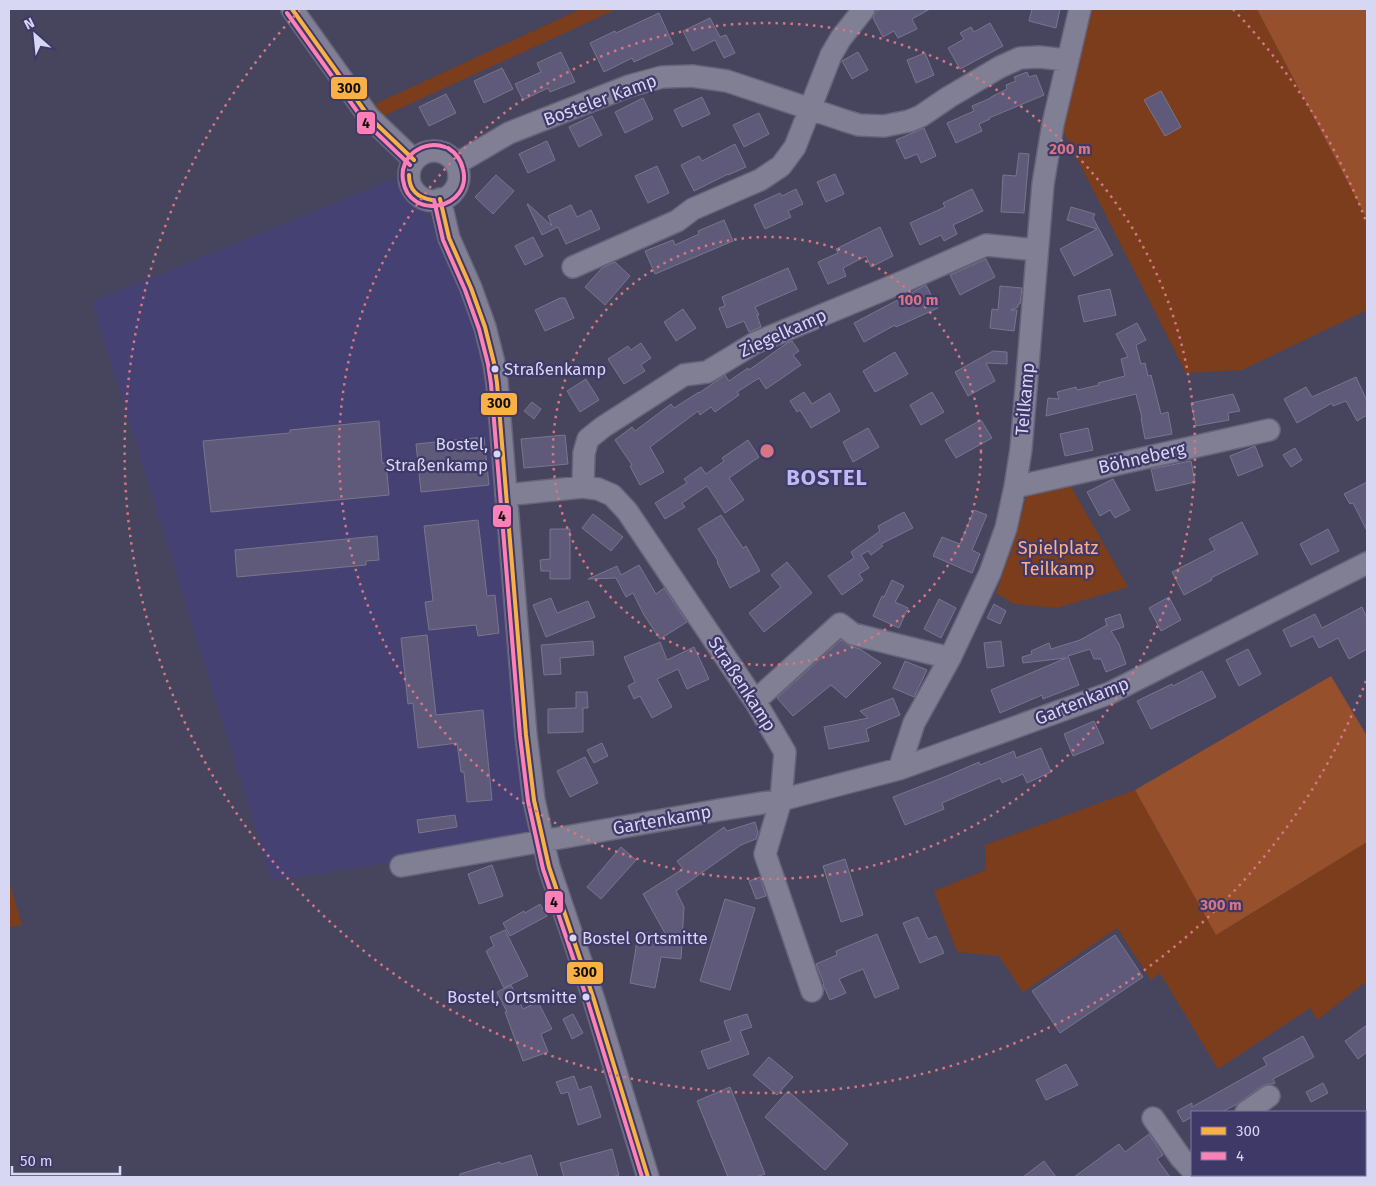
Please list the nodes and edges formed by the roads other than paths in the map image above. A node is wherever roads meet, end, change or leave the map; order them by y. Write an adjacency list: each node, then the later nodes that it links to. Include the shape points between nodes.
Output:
1 (292, 9): 6 (street, via 369,117)
2 (864, 9): 5 (street, via 836,46)
3 (1080, 9): 4 (street, Teilkamp)
4 (1067, 60): 5 (street, Bosteler Kamp, via 1020,58 920,116 897,125 859,125); 9 (street, Teilkamp, via 1044,175)
5 (810, 108): 7 (street, Bosteler Kamp, via 727,81 692,76 662,77 629,86 509,134); 10 (street, via 795,148 781,166 760,180 693,209 678,221)
6 (414, 160): 7 (street, via 428,151 436,151 444,153); 8 (street, via 409,174 413,189 424,199)
7 (456, 164): 8 (street, via 456,186)
8 (440, 200): 14 (street, via 449,238 478,306 494,363)
9 (1037, 250): 12 (street, Ziegelkamp, via 986,245 755,343 707,372 684,375 588,439 584,453); 13 (street, Teilkamp)
10 (574, 266)
11 (1269, 430): 13 (street, Böhneberg)
12 (584, 487): 14 (street, Straßenkamp); 17 (street, Straßenkamp, via 598,489 620,502)
13 (1015, 487): 16 (street, Teilkamp, via 1006,528 990,573)
14 (506, 495): 20 (street, via 526,735)
15 (1365, 570): 18 (street, Gartenkamp, via 1110,693)
16 (950, 658): 17 (street, via 854,634 840,624); 18 (street, Teilkamp, via 914,723)
17 (755, 702): 19 (street, Straßenkamp, via 785,752)
18 (899, 769): 19 (street, Gartenkamp)
19 (781, 800): 20 (street, Gartenkamp); 22 (street, via 765,854)
20 (543, 841): 21 (street, Gartenkamp); 27 (street)
21 (402, 866)
22 (812, 991)
23 (1269, 1096): 24 (street)
24 (1247, 1111)
25 (1153, 1118): 26 (street)
26 (1189, 1159)
27 (648, 1177)

